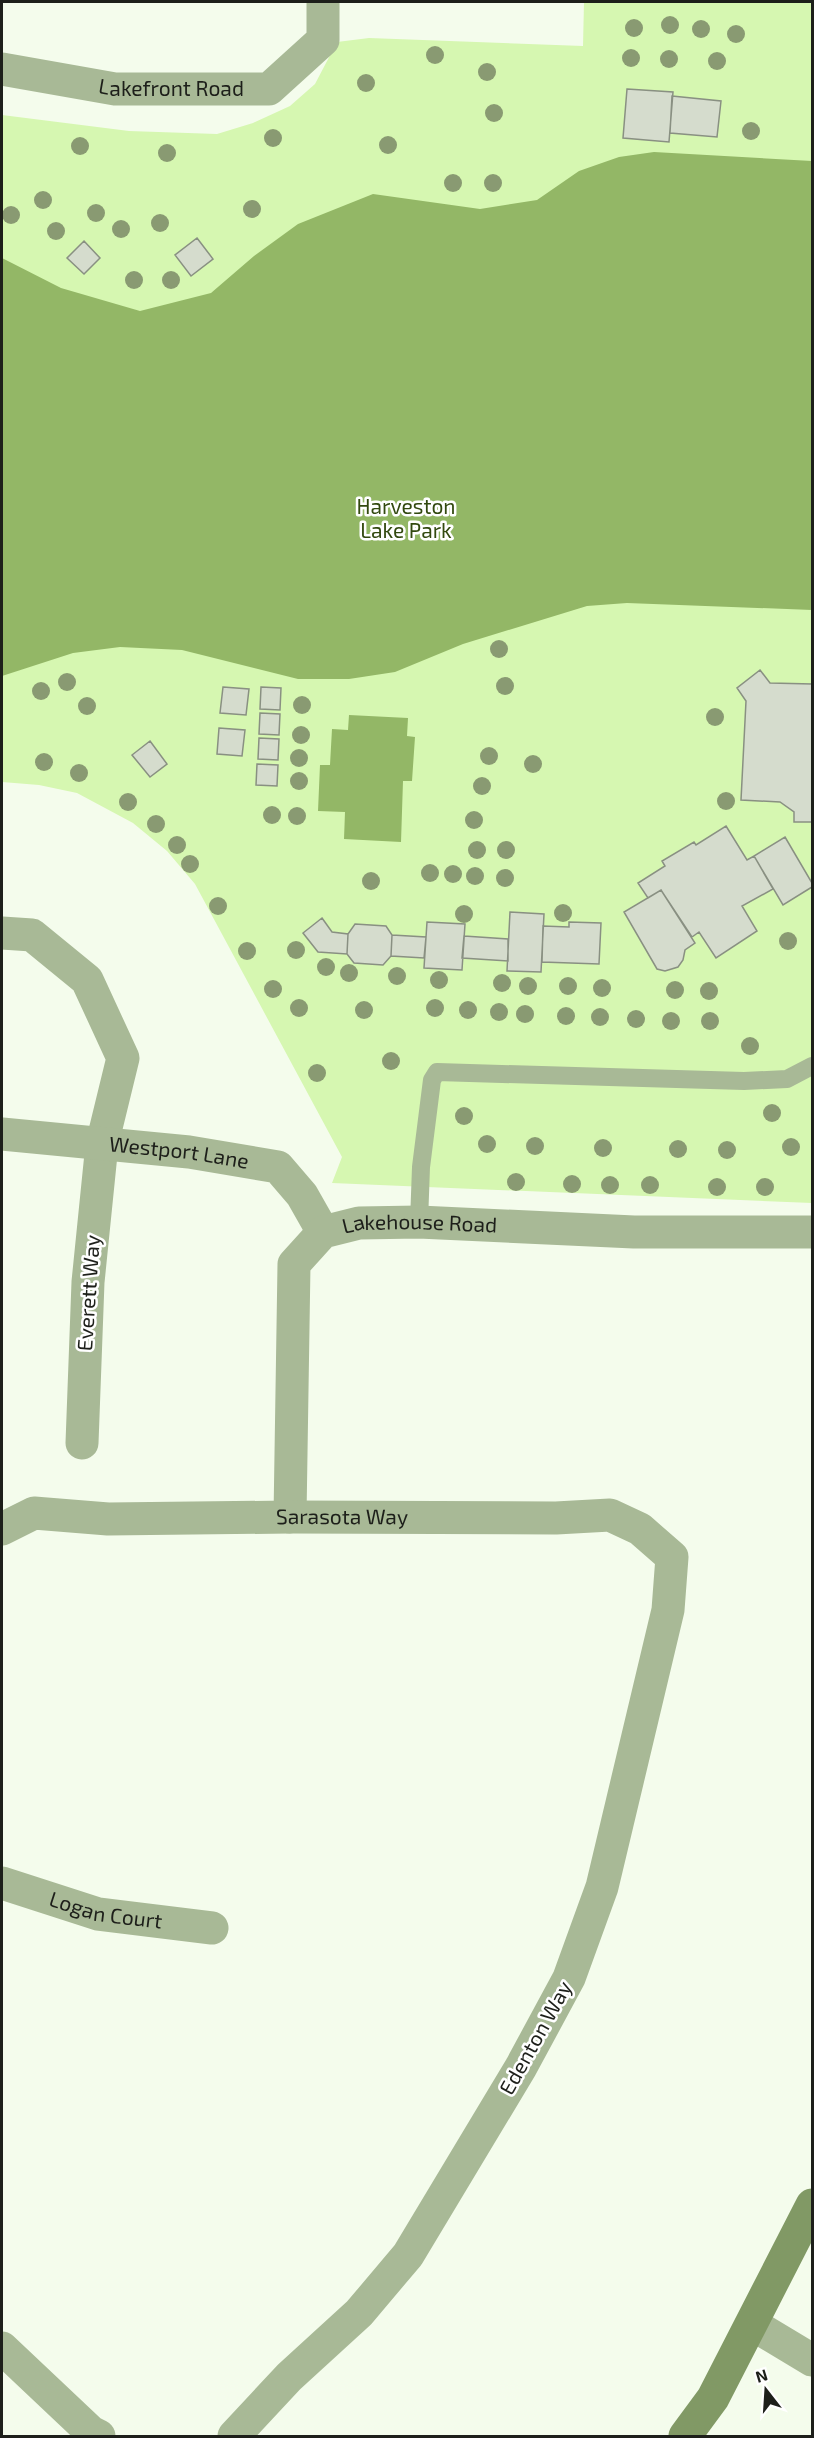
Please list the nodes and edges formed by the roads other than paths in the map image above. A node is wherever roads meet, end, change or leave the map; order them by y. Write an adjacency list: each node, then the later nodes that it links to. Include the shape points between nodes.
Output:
1 (324, 2): 2 (street, Lakefront Road, via 323,40 269,89 115,89)
2 (2, 69)
3 (2, 933): 6 (street, Everett Way, via 32,935 87,980 123,1058)
4 (813, 1066): 7 (lane, via 787,1079 744,1081 437,1072 432,1080 422,1158)
5 (2, 1134): 6 (street, Westport Lane)
6 (102, 1144): 8 (street, Westport Lane, via 189,1152 278,1167 302,1195); 10 (street, Everett Way, via 88,1282)
7 (419, 1222): 8 (street, Lakehouse Road, via 359,1223); 9 (street, Lakehouse Road, via 634,1232)
8 (323, 1232): 11 (street, Lakehouse Road, via 294,1264)
9 (813, 1232)
10 (82, 1443)
11 (290, 1517): 12 (street, Sarasota Way, via 108,1519 34,1513); 13 (street, Sarasota Way, via 610,1515 640,1529)
12 (2, 1528)
13 (672, 1557): 21 (street, Edenton Way, via 668,1610 605,1875 569,1978 522,2067 408,2255 359,2313 289,2377)
14 (2, 1883): 15 (street, Logan Court, via 98,1914)
15 (212, 1928)
16 (813, 2205): 17 (street)
17 (752, 2324): 19 (street); 22 (street, via 713,2398)
18 (2, 2348): 20 (street)
19 (813, 2360)
20 (99, 2436)
21 (234, 2436)
22 (685, 2436)

